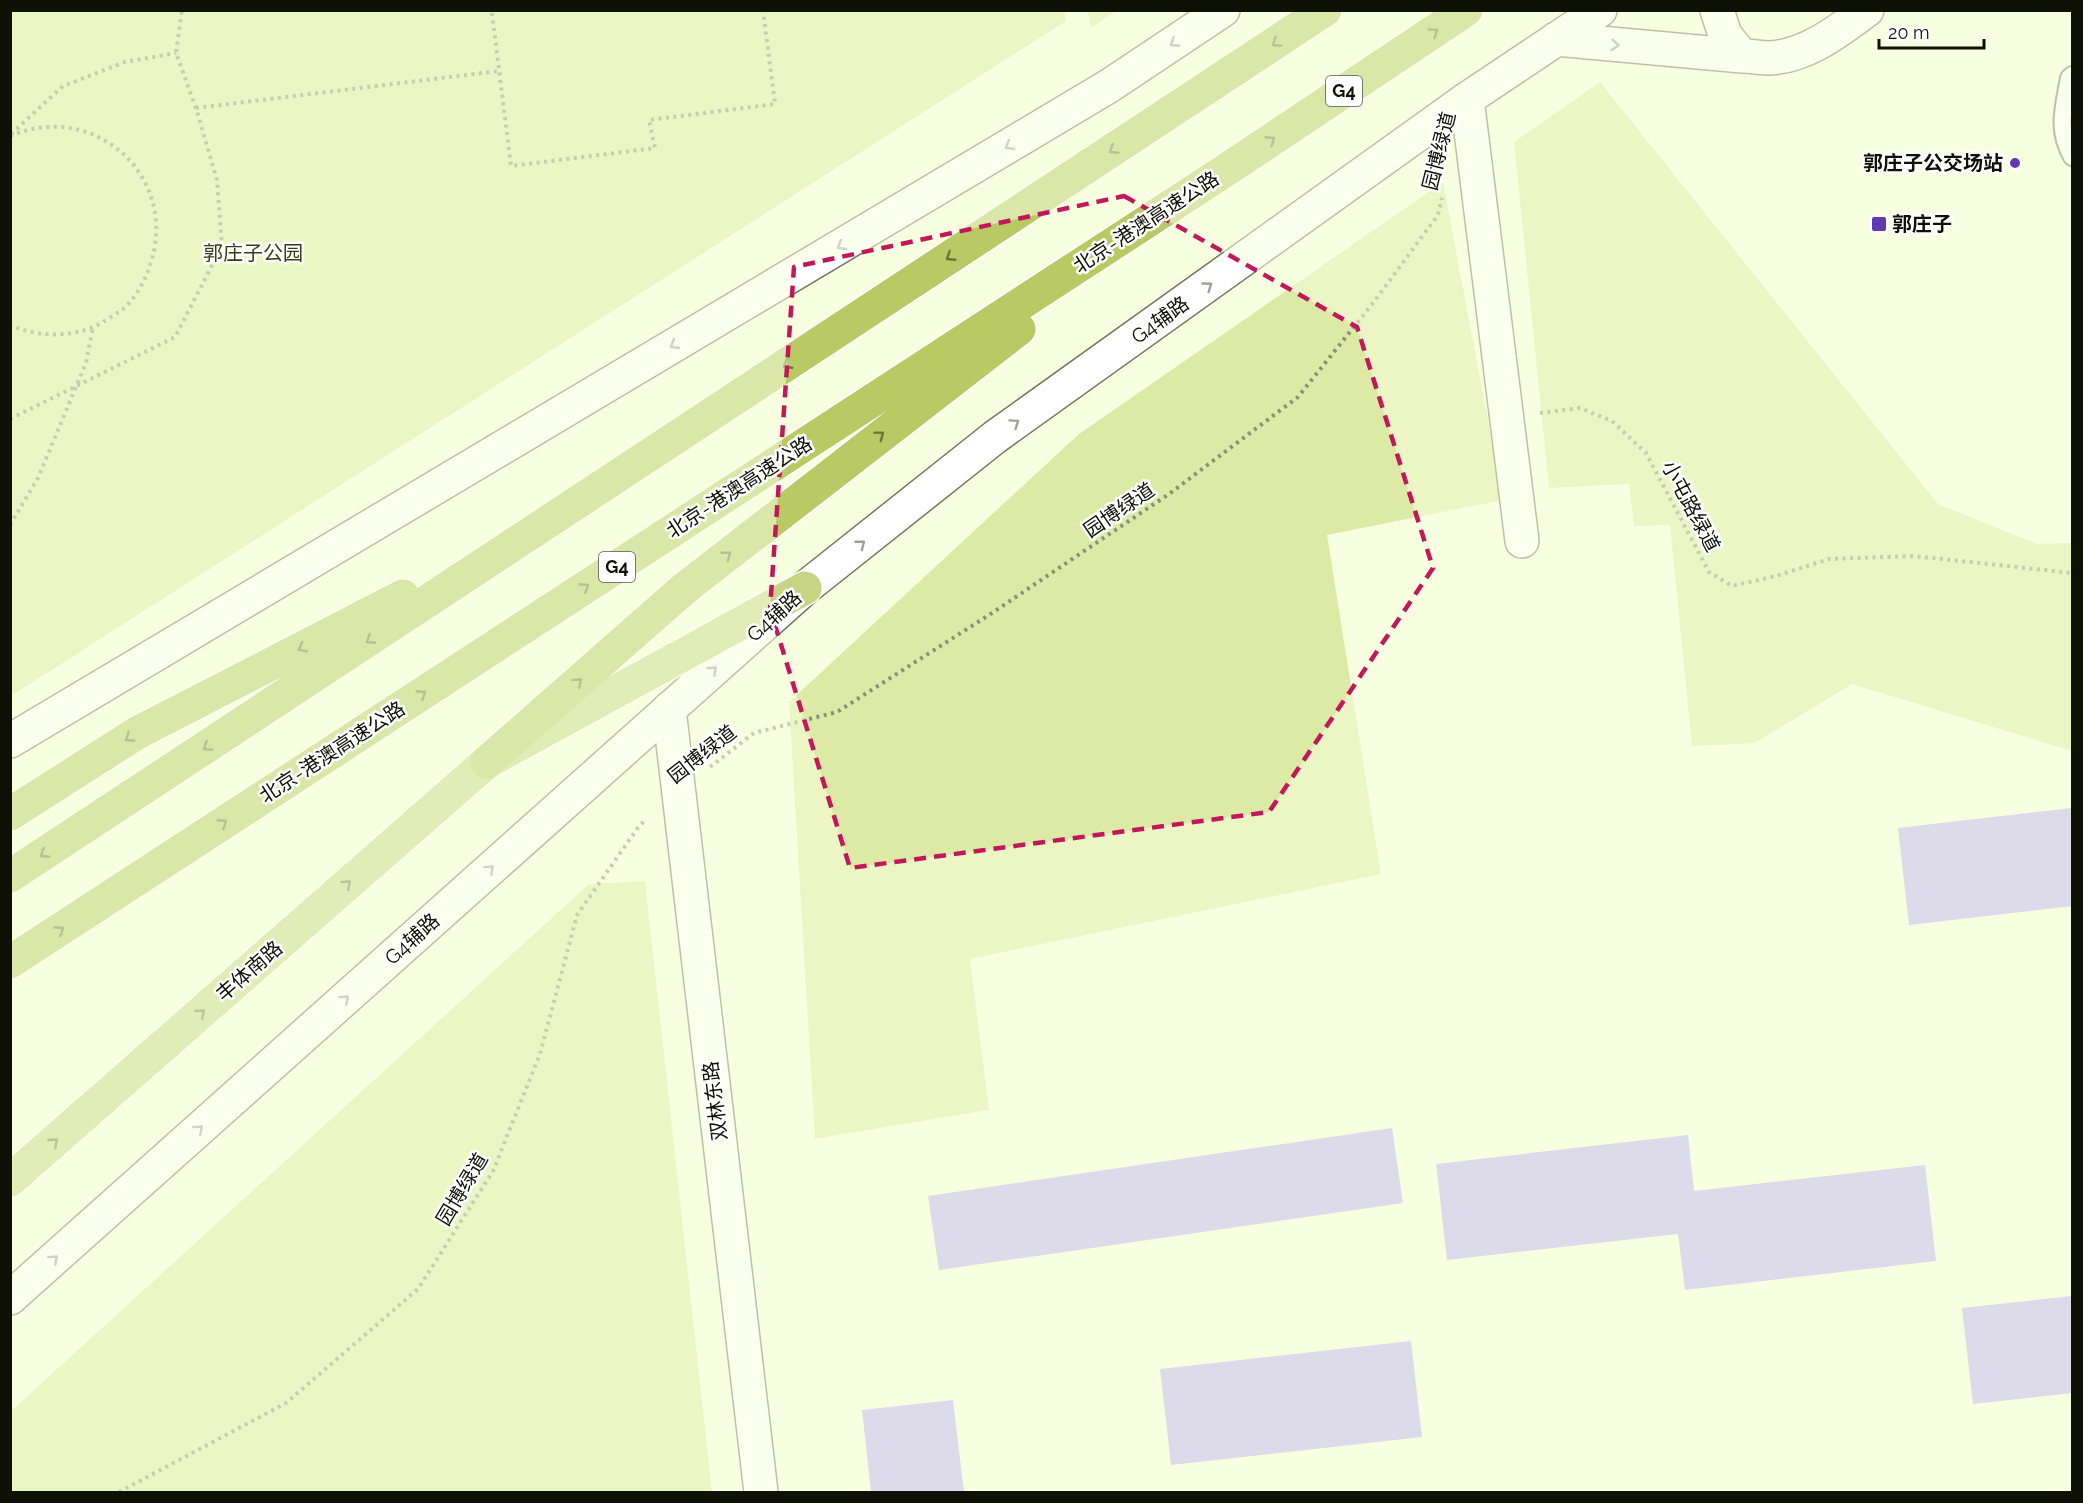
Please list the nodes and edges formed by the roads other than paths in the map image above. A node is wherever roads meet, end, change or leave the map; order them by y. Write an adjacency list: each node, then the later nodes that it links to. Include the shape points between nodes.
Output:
1 (1223, 10): 17 (street, one-way to 17, via 1109,86)
2 (1324, 10): 13 (highway, one-way to 13)
3 (1466, 10): 12 (highway, 北京-港澳高速公路 / G4, one-way to 3)
4 (1600, 10): 7 (street, G4辅路)
5 (1717, 10): 8 (street, via 1725,35)
6 (1867, 10): 8 (street, via 1828,38 1801,51 1771,58)
7 (1556, 39): 8 (street, one-way to 8); 10 (street, G4辅路)
8 (1742, 56)
9 (2073, 75): 11 (lane, via 2069,78 2061,120)
10 (1467, 99): 14 (street); 15 (street, G4辅路, one-way to 10, via 995,437)
11 (2073, 157)
12 (1223, 172): 18 (highway, one-way to 12, via 685,588); 21 (highway, 北京-港澳高速公路 / G4, one-way to 12)
13 (559, 515): 19 (highway, one-way to 19, via 137,733); 20 (highway, one-way to 20)
14 (1522, 541)
15 (805, 588): 16 (street, G4辅路, one-way to 15); 18 (highway, 丰体南路)
16 (669, 709): 23 (street, G4辅路, one-way to 16); 24 (street, 双林东路)
17 (10, 741)
18 (487, 762): 22 (highway, 丰体南路, one-way to 18)
19 (10, 814)
20 (10, 876)
21 (10, 962)
22 (10, 1180)
23 (10, 1298)
24 (761, 1492)

